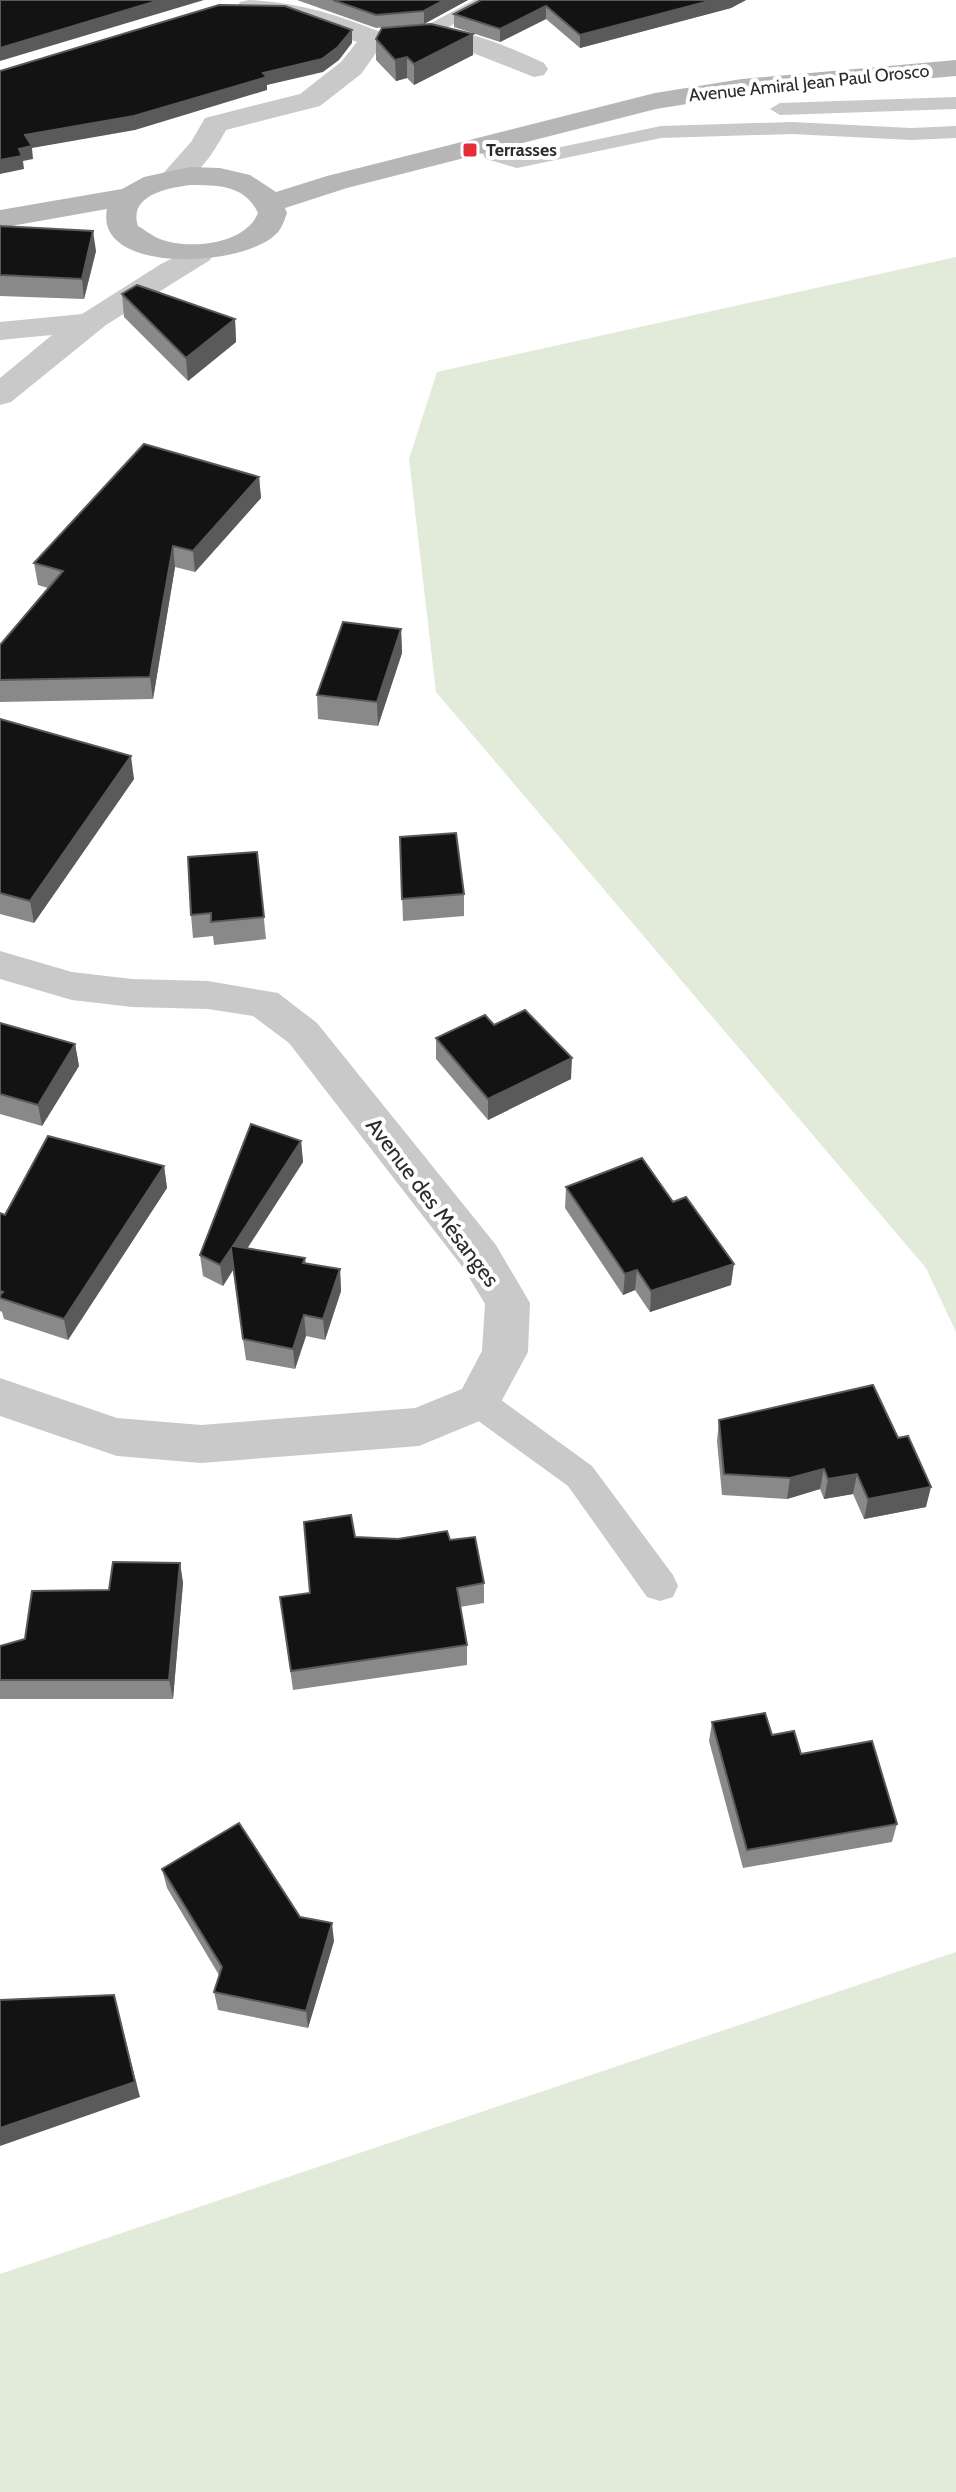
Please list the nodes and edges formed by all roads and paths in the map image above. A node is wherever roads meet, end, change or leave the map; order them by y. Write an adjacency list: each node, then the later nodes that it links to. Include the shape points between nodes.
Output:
1 (489, 0): 3 (lane)
2 (218, 7): 4 (street, via 288,8)
3 (419, 35): 4 (street); 6 (street, via 473,42)
4 (373, 39): 11 (street, via 351,68 310,100 215,124)
5 (956, 68): 7 (street, Avenue Amiral Jean Paul Orosco, via 742,87)
6 (534, 69)
7 (655, 101): 8 (lane, via 685,111); 10 (street, Avenue Amiral Jean Paul Orosco)
8 (956, 103)
9 (956, 132): 10 (lane, via 661,132 517,162 493,155)
10 (487, 145): 14 (street, Avenue Amiral Jean Paul Orosco)
11 (203, 146): 12 (street); 13 (street)
12 (173, 178): 13 (street); 15 (street)
13 (232, 179): 14 (street); 16 (street, via 252,186)
14 (337, 182): 16 (street)
15 (132, 196): 17 (street); 18 (street, via 123,206)
16 (270, 203): 20 (street, via 272,214 257,236)
17 (4, 218): 18 (street)
18 (122, 227): 19 (street)
19 (152, 248): 20 (street); 21 (street)
20 (199, 254): 21 (street)
21 (141, 287): 22 (street)
22 (88, 322): 23 (street); 24 (street)
23 (0, 331)
24 (0, 395)
25 (0, 965): 27 (street, Avenue des Mésanges, via 72,986 264,1003 303,1033 480,1257 508,1303 505,1352)
26 (0, 1397): 27 (street, via 117,1437 201,1444 419,1427)
27 (478, 1402): 28 (lane, via 580,1476)
28 (660, 1586)

